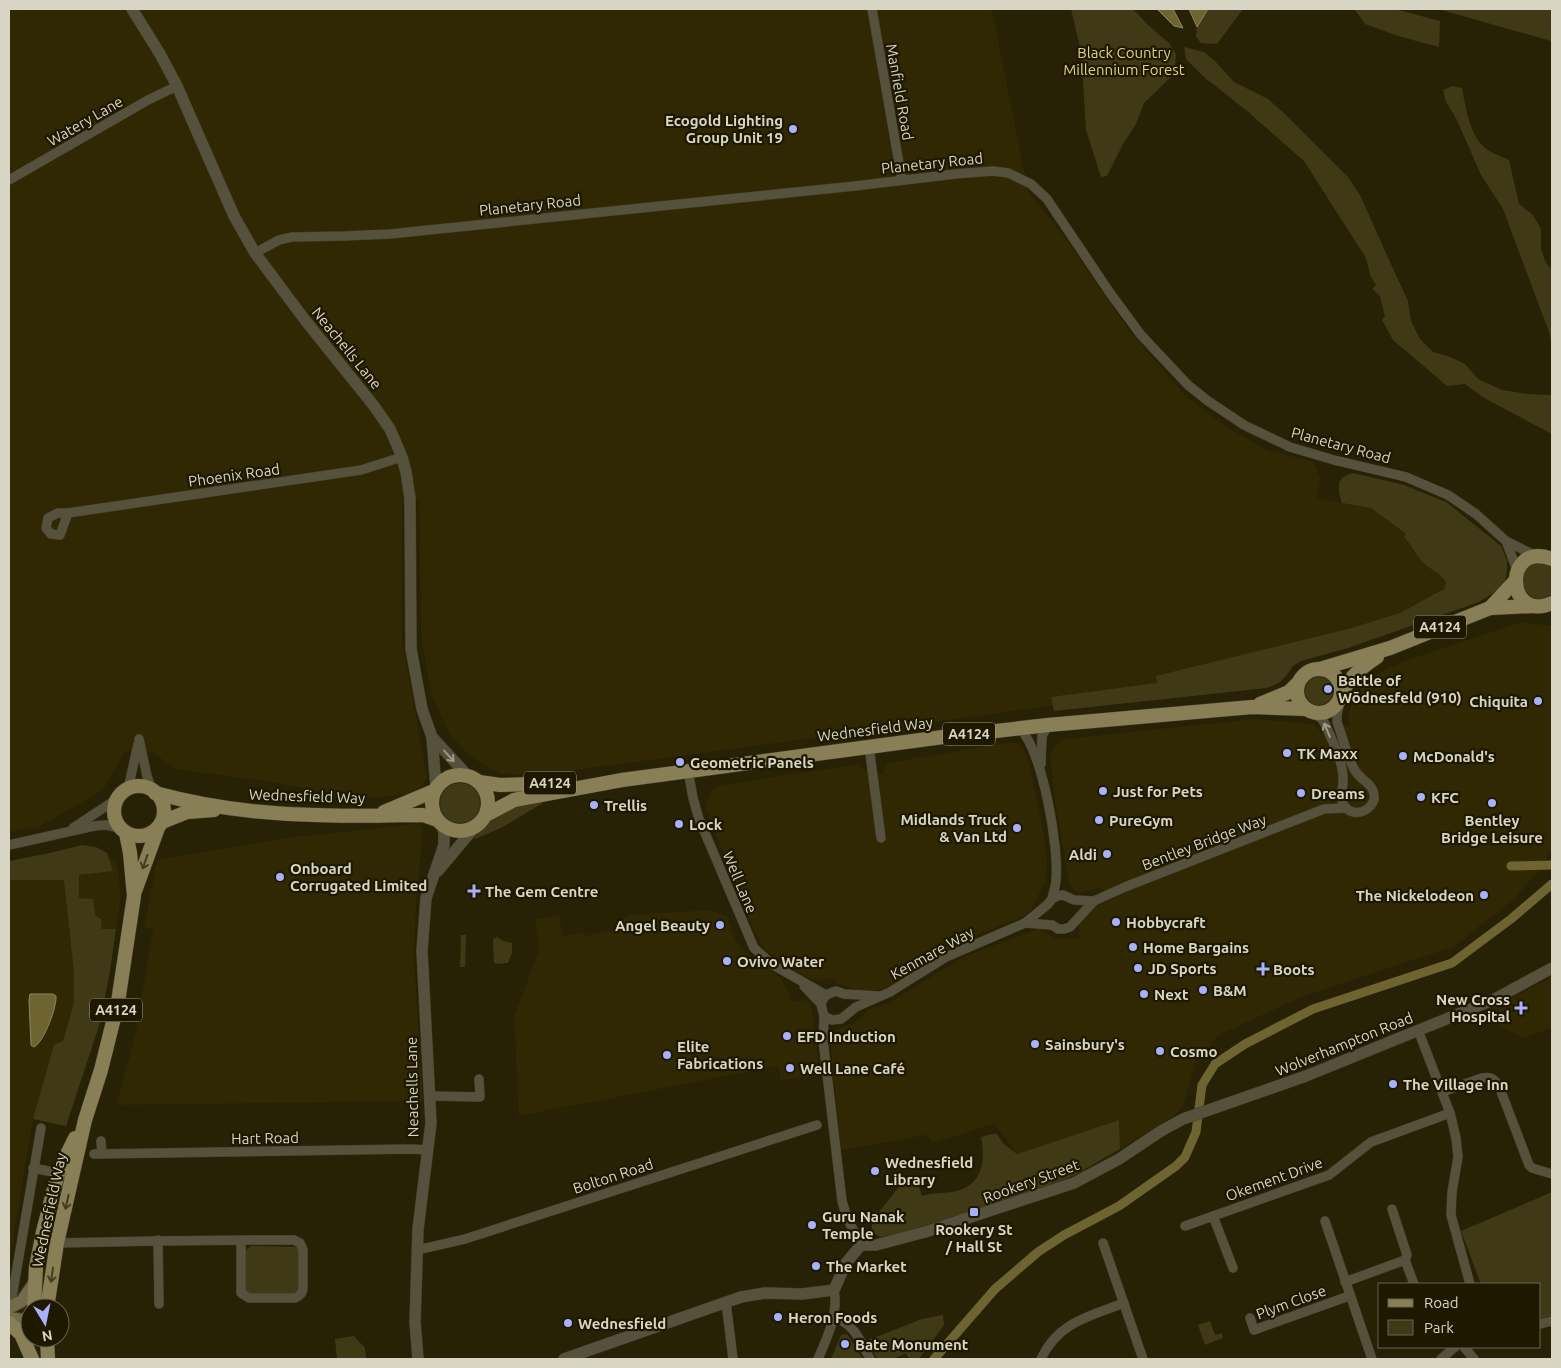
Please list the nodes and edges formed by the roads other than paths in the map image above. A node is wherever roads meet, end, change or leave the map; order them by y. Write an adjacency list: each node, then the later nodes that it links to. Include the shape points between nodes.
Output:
1 (132, 9): 3 (street, Neachells Lane)
2 (872, 9): 5 (street, Manfield Road)
3 (176, 86): 4 (street, Watery Lane); 6 (street, Neachells Lane, via 234,216)
4 (9, 180)
5 (902, 180): 6 (street, Planetary Road, via 390,234 292,237); 9 (street, Planetary Road, via 993,170 1031,184 1047,199 1141,335 1181,378 1208,401 1244,425 1278,442 1334,460 1406,477 1448,495 1476,514)
6 (255, 253): 7 (street, Neachells Lane, via 374,406 390,429)
7 (402, 457): 8 (street, Phoenix Road, via 361,470); 22 (street, Neachells Lane, via 410,498 411,649 422,709)
8 (68, 513)
9 (1506, 541): 10 (street, Planetary Road); 11 (street, Planetary Road)
10 (1546, 557): 11 (main road, via 1523,563)
11 (1516, 575): 12 (main road, via 1520,596 1526,602); 13 (main road, A4124)
12 (1546, 606): 13 (main road, A4124)
13 (1490, 608): 14 (main road, A4124)
14 (1390, 648): 15 (main road, A4124); 17 (main road, A4124, via 1359,669)
15 (1320, 668): 16 (main road, via 1306,673); 17 (main road, via 1337,678)
16 (1298, 683): 18 (main road, Wednesfield Way / A4124, via 1289,692); 19 (main road, via 1299,700)
17 (1341, 694): 19 (main road, via 1332,709); 28 (street, via 1337,722 1354,771)
18 (1252, 707): 19 (main road, Wednesfield Way / A4124); 20 (main road, Wednesfield Way / A4124)
19 (1309, 711): 31 (street, one-way to 19, via 1343,773 1326,726 1322,719)
20 (1048, 724): 21 (main road, Wednesfield Way / A4124); 24 (street, via 1042,736)
21 (1019, 728): 23 (main road, Wednesfield Way / A4124); 24 (street, via 1028,739)
22 (432, 737): 26 (street, Neachells Lane, one-way to 26); 30 (street, Neachells Lane)
23 (869, 746): 25 (main road, Wednesfield Way / A4124); 44 (street)
24 (1041, 769): 47 (street, via 1054,841)
25 (688, 770): 27 (main road, Wednesfield Way / A4124); 56 (street, Well Lane, via 699,820 750,942 766,960)
26 (473, 778): 27 (main road, Wednesfield Way / A4124, via 500,785); 30 (main road, via 458,774 449,776); 38 (main road, via 488,796)
27 (622, 780): 38 (main road, Wednesfield Way / A4124, via 514,800)
28 (1362, 780): 31 (street, via 1352,780); 34 (street, via 1374,790 1373,804 1358,813)
29 (128, 789): 32 (main road, via 145,787); 32 (street, via 139,739); 33 (main road)
30 (435, 789): 37 (main road, Wednesfield Way); 39 (main road, via 432,811)
31 (1342, 790): 34 (street); 35 (street)
32 (154, 792): 36 (main road, Wednesfield Way); 40 (main road, via 162,801 165,812)
33 (117, 799): 42 (main road, via 115,819); 43 (street)
34 (1346, 808): 35 (street)
35 (1324, 809): 50 (street, Bentley Bridge Way)
36 (237, 810): 37 (main road, Wednesfield Way, via 315,816); 40 (main road, Wednesfield Way, via 187,812)
37 (376, 814): 39 (main road, Wednesfield Way, via 423,815)
38 (486, 814): 41 (main road)
39 (439, 822): 41 (main road, via 457,831); 46 (street, Neachells Lane, via 444,833 444,845)
40 (160, 825): 42 (main road, via 141,836); 48 (main road, Wednesfield Way / A4124, one-way to 48)
41 (474, 828): 46 (street, Neachells Lane)
42 (123, 831): 43 (street, via 106,825); 48 (main road, Wednesfield Way / A4124, via 130,847)
43 (66, 832): 45 (street)
44 (881, 838)
45 (9, 845)
46 (435, 875): 66 (street, Neachells Lane, via 426,898 422,951)
47 (1056, 880): 49 (street); 51 (street)
48 (134, 896): 69 (main road, Wednesfield Way / A4124, via 118,1002)
49 (1071, 898): 50 (street); 51 (street, via 1057,896); 52 (street)
50 (1094, 901): 52 (street)
51 (1050, 902): 53 (street); 54 (street, via 1046,916)
52 (1079, 915): 54 (street, via 1070,927)
53 (1025, 923): 54 (street); 59 (street, Kenmare Way, via 946,957)
54 (1052, 925)
55 (1552, 968): 63 (street, Wolverhampton Road, via 1493,1000)
56 (801, 982): 58 (street); 60 (street)
57 (844, 994): 58 (street, via 836,991); 59 (street); 61 (street, via 850,1002)
58 (826, 995): 60 (street)
59 (879, 996): 61 (street, Kenmare Way)
60 (821, 1004): 62 (street)
61 (848, 1013): 62 (street, via 841,1019)
62 (828, 1018): 86 (street, via 823,1040 842,1201)
63 (1418, 1030): 65 (street); 68 (street, Wolverhampton Road, via 1292,1082)
64 (479, 1079): 66 (street, via 480,1102)
65 (1442, 1092): 67 (street); 76 (street, via 1482,1078 1494,1079 1529,1165)
66 (430, 1096): 73 (street, Neachells Lane)
67 (1450, 1113): 79 (street, Okement Drive, via 1371,1142 1329,1175); 93 (street, via 1458,1158 1451,1215)
68 (1197, 1114): 86 (street, Rookery Street, via 1161,1131 1074,1184 925,1232 876,1245)
69 (85, 1120): 75 (main road, Wednesfield Way / A4124); 77 (main road, Wednesfield Way / A4124)
70 (817, 1125): 87 (street, Bolton Road, via 464,1239)
71 (41, 1128): 74 (street)
72 (101, 1141): 73 (street, Hart Road, via 98,1154)
73 (428, 1150): 87 (street, Neachells Lane)
74 (33, 1168): 75 (street); 99 (street)
75 (58, 1173): 77 (street); 90 (main road, Wednesfield Way / A4124)
76 (1552, 1174)
77 (72, 1178): 84 (main road, Wednesfield Way / A4124, one-way to 84)
78 (1392, 1210): 88 (street, via 1408,1255)
79 (1213, 1216): 81 (street, Okement Drive); 89 (street)
80 (1325, 1222): 91 (street)
81 (1184, 1226)
82 (158, 1240): 83 (street); 84 (street); 101 (street)
83 (241, 1240): 83 (street, via 294,1240 300,1243 303,1250 301,1295 295,1298 249,1298 241,1293)
84 (57, 1243): 97 (main road, Wednesfield Way / A4124, one-way to 97)
85 (1103, 1243): 100 (street)
86 (861, 1245): 94 (street, via 846,1263)
87 (417, 1249): 107 (street, Neachells Lane)
88 (1405, 1260): 91 (street); 92 (street)
89 (1233, 1268)
90 (35, 1282): 96 (main road, Wednesfield Way / A4124); 99 (main road, via 22,1301)
91 (1345, 1282): 95 (street)
92 (1414, 1283)
93 (1470, 1283)
94 (834, 1290): 98 (street, via 802,1294 765,1293); 102 (street)
95 (1349, 1296): 103 (street, Plym Close, via 1254,1330); 115 (street)
96 (34, 1298)
97 (49, 1298)
98 (726, 1302): 109 (street); 110 (street)
99 (10, 1303)
100 (1124, 1303): 113 (street, via 1068,1326 1050,1342); 114 (street)
101 (159, 1304)
102 (834, 1318): 111 (street); 112 (street, via 853,1329)
103 (1250, 1318)
104 (9, 1323): 108 (main road, via 21,1334)
105 (1454, 1348): 116 (street)
106 (1465, 1348): 117 (street)
107 (417, 1357)
108 (32, 1359)
109 (565, 1359)
110 (733, 1359)
111 (818, 1359)
112 (870, 1359)
113 (1042, 1359)
114 (1144, 1359)
115 (1372, 1359)
116 (1441, 1359)
117 (1474, 1359)

